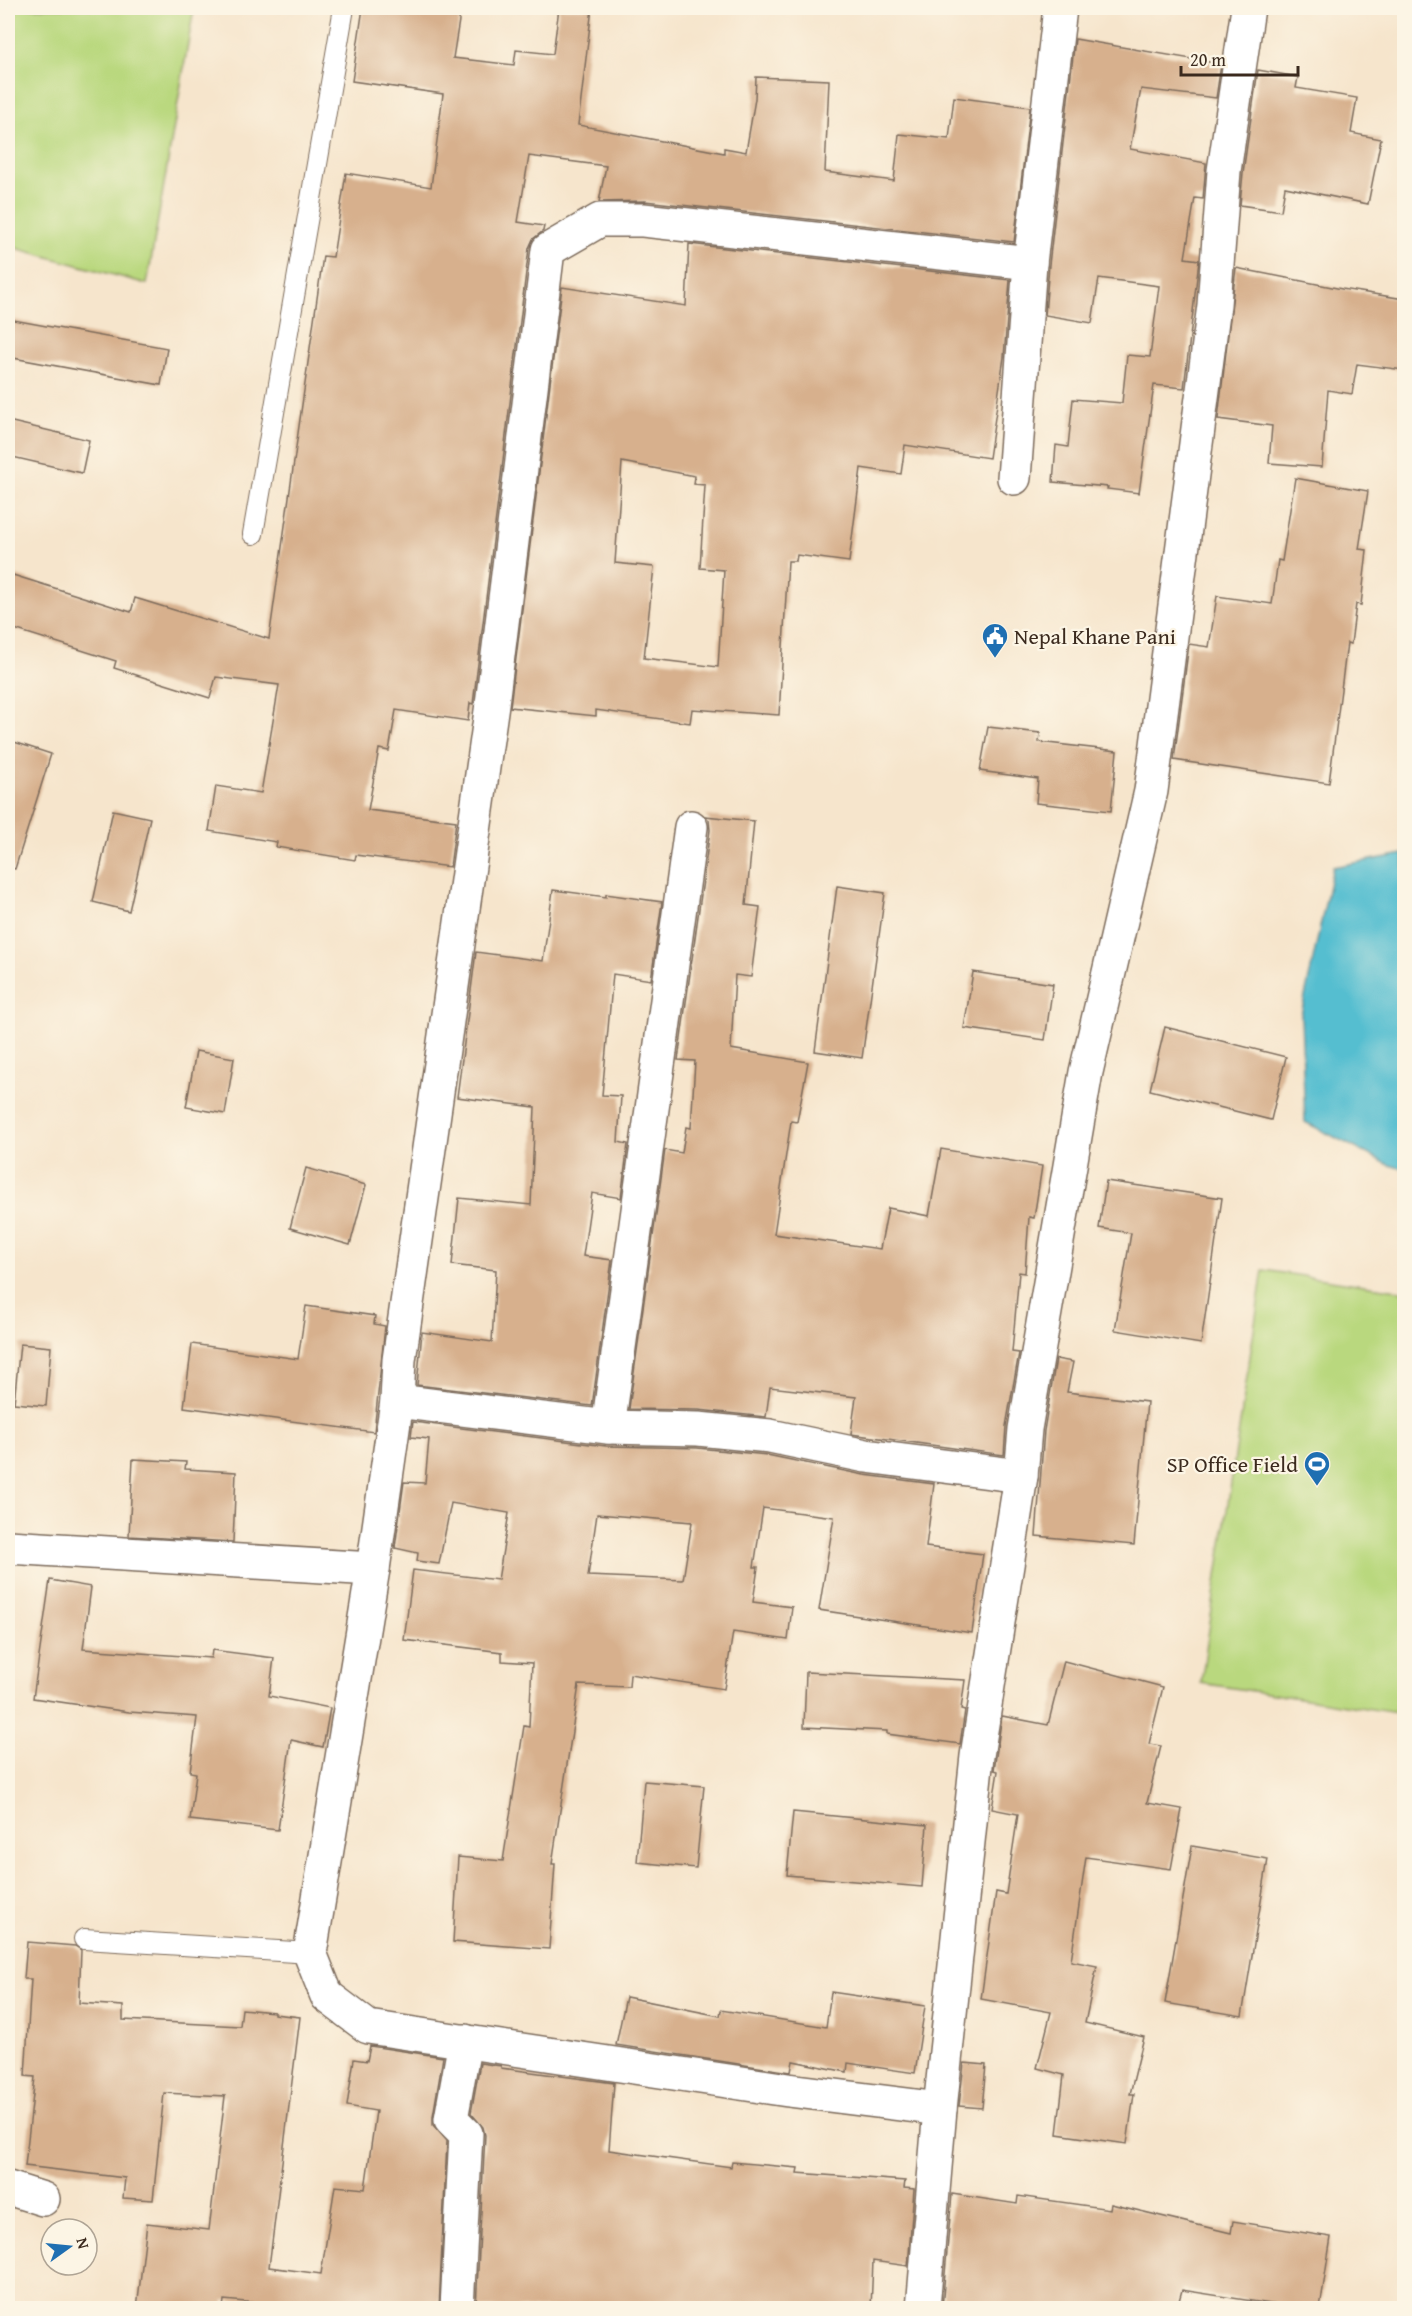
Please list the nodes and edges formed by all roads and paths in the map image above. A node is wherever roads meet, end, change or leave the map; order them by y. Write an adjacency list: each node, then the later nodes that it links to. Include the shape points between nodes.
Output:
1 (344, 8): 6 (lane)
2 (1060, 8): 4 (street)
3 (1248, 8): 10 (street, via 1224,171 1214,305 1151,791 1086,1072 1025,1429)
4 (1029, 263): 5 (street); 8 (street, via 644,220 600,220 548,250 492,704 399,1360)
5 (1014, 478)
6 (253, 534)
7 (691, 827): 9 (street)
8 (397, 1401): 9 (street); 12 (street)
9 (608, 1427): 10 (street, via 770,1436 866,1456)
10 (1021, 1476): 16 (street, via 977,1756)
11 (8, 1548): 12 (street)
12 (374, 1569): 14 (street)
13 (84, 1939): 14 (lane)
14 (310, 1953): 15 (street, via 327,1996 368,2027)
15 (465, 2041): 16 (street); 19 (street, via 451,2119 466,2134)
16 (939, 2109): 20 (street)
17 (8, 2188): 18 (street)
18 (43, 2199)
19 (457, 2308)
20 (923, 2308)

